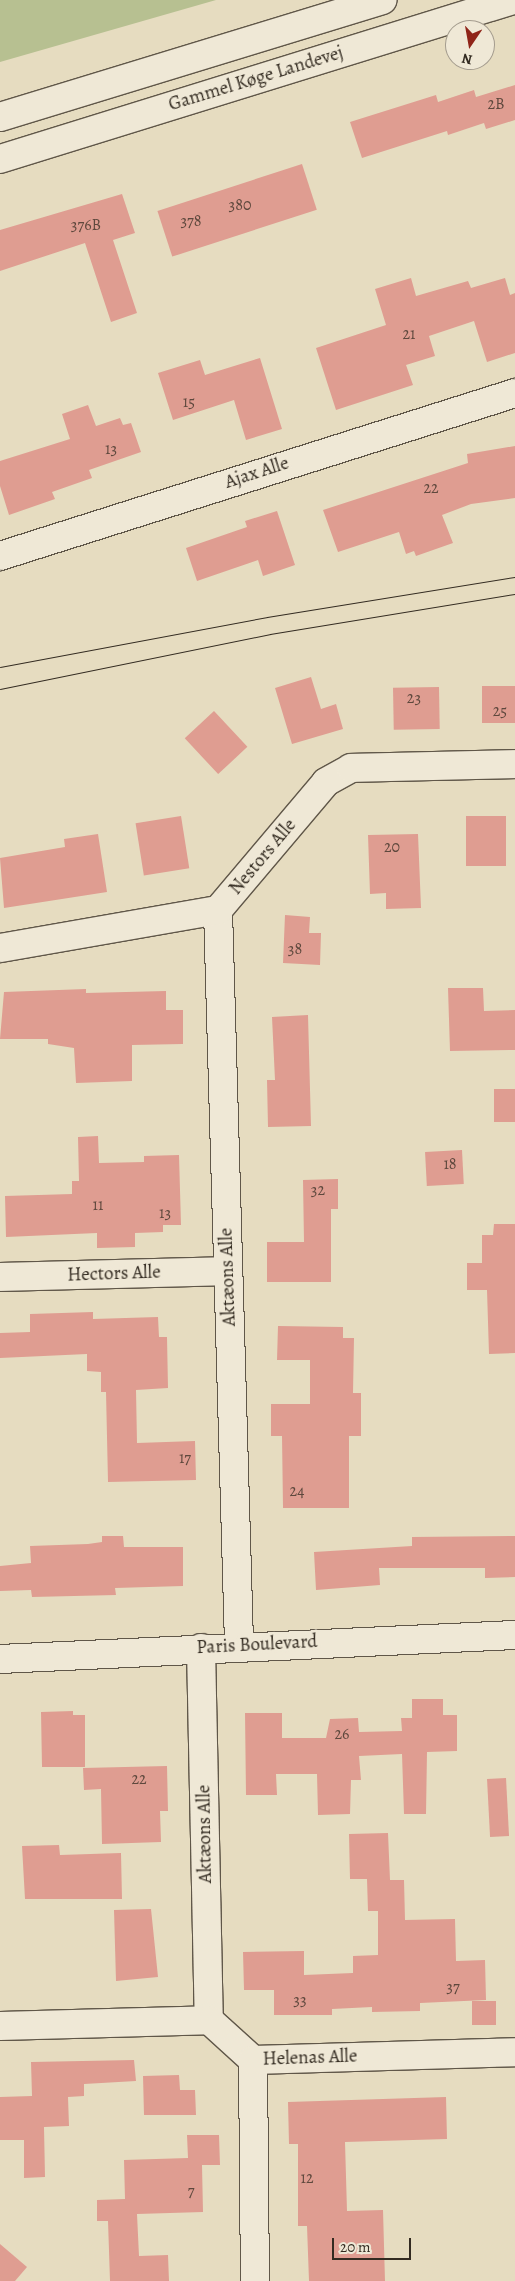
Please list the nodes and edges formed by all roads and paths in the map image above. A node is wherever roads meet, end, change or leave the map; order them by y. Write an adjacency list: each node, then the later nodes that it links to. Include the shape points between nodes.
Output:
1 (382, 0): 3 (street, Gammel Køge Landevej)
2 (513, 0): 4 (street, Gammel Køge Landevej)
3 (0, 117)
4 (0, 159)
5 (515, 392): 6 (street, Ajax Alle)
6 (0, 556)
7 (515, 764): 8 (street, Nestors Alle, via 351,768 326,782)
8 (218, 910): 9 (street, Nestors Alle); 10 (street, Aktæons Alle)
9 (0, 948)
10 (228, 1271): 11 (street, Hectors Alle); 13 (street, Aktæons Alle)
11 (0, 1277)
12 (515, 1635): 13 (street, Paris Boulevard)
13 (239, 1645): 14 (street, Paris Boulevard)
14 (201, 1648): 15 (street, Paris Boulevard); 16 (street, Aktæons Alle)
15 (0, 1658)
16 (209, 2020): 17 (street); 19 (street, Helenas Alle)
17 (0, 2026)
18 (515, 2052): 19 (street, Helenas Alle)
19 (254, 2060): 20 (street)
20 (255, 2281)

